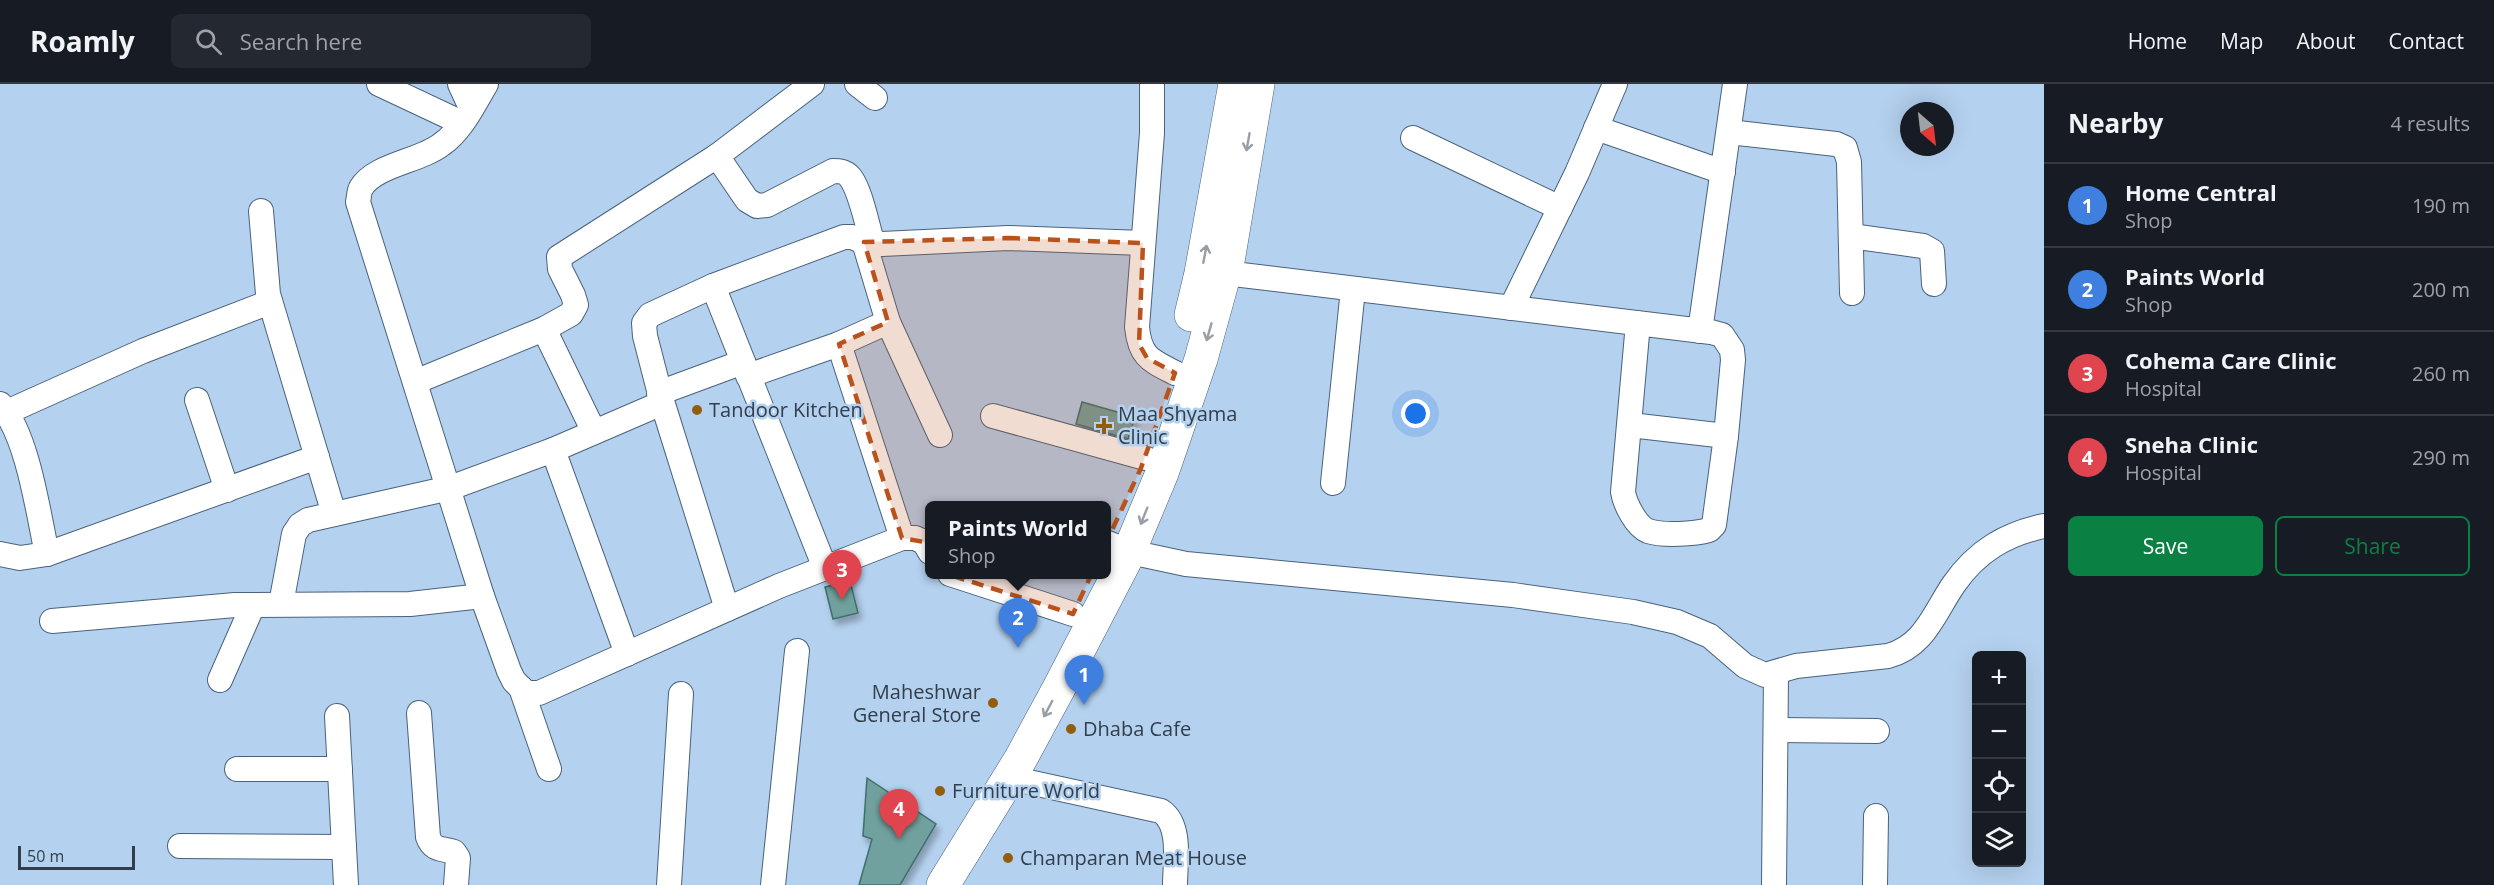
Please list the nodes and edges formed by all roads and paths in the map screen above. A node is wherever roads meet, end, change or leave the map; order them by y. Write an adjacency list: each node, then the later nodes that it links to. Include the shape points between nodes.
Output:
1 (379, 84): 10 (street)
2 (460, 84): 10 (street)
3 (486, 84): 10 (street)
4 (812, 84): 14 (street)
5 (1152, 84): 20 (street)
6 (1235, 84): 34 (highway, one-way to 6, via 1201,273)
7 (1258, 84): 21 (highway, one-way to 21)
8 (1615, 84): 11 (street)
9 (1736, 84): 12 (street)
10 (467, 115): 35 (street, via 444,144 424,156 375,174 361,188 358,202)
11 (1596, 128): 15 (street); 16 (street)
12 (1729, 132): 15 (street); 18 (street, via 1845,148 1850,162)
13 (1413, 138): 16 (street)
14 (717, 156): 19 (street, via 747,200 757,206 767,205 833,171 841,171 849,176 857,191); 30 (street, via 560,257 560,269 576,305 571,314)
15 (1723, 172): 31 (street)
16 (1560, 208): 27 (street)
17 (261, 211): 26 (street)
18 (1851, 236): 22 (street, via 1923,246 1932,251); 25 (street)
19 (868, 243): 20 (street, via 1008,238); 23 (street, via 844,237); 28 (street)
20 (1143, 243): 34 (street, via 1139,344 1147,358)
21 (1225, 273): 24 (street); 54 (highway, one-way to 54, via 1184,414)
22 (1934, 284)
23 (713, 286): 33 (street); 36 (street, via 662,308 645,323)
24 (1353, 289): 27 (street); 47 (street)
25 (1852, 293)
26 (270, 302): 38 (street); 45 (street)
27 (1510, 308): 29 (street)
28 (888, 322): 32 (street); 42 (street)
29 (1638, 323): 31 (street); 40 (street)
30 (544, 329): 35 (street); 41 (street)
31 (1700, 331): 43 (street, via 1722,335 1732,350)
32 (838, 344): 33 (street); 52 (street)
33 (746, 369): 36 (street); 57 (street)
34 (1175, 374): 46 (highway)
35 (415, 382): 48 (street)
36 (661, 398): 41 (street); 64 (street)
37 (197, 400): 49 (street)
38 (3, 408): 56 (street, via 26,459)
39 (993, 416): 46 (street)
40 (1630, 425): 43 (street); 43 (street, via 1623,492 1632,514 1649,531 1699,533 1714,525)
41 (594, 432): 44 (street)
42 (940, 435)
43 (1726, 436)
44 (553, 450): 48 (street); 68 (street)
45 (317, 457): 49 (street); 50 (street)
46 (1145, 458): 54 (highway)
47 (1333, 483)
48 (450, 488): 50 (street); 61 (street)
49 (227, 490): 56 (street)
50 (334, 514): 62 (street, via 308,520 294,534)
51 (2044, 526): 69 (street, via 2003,538 1986,549 1954,584 1925,632 1902,652 1796,666)
52 (902, 538): 53 (street, via 915,538); 57 (street)
53 (925, 544)
54 (1115, 548): 69 (street, via 1186,564 1513,595 1633,612 1677,622 1710,636 1745,666 1765,675)
55 (0, 554): 56 (street, via 20,558)
56 (47, 554)
57 (825, 568): 64 (street)
58 (965, 579): 65 (street)
59 (1091, 579): 65 (highway)
60 (1103, 579): 80 (highway, one-way to 80, via 1059,688)
61 (482, 596): 62 (street, via 410,603); 71 (street, via 509,671)
62 (281, 604): 63 (street)
63 (254, 605): 66 (street); 70 (street)
64 (727, 609): 68 (street)
65 (1073, 614): 88 (highway, via 972,801)
66 (51, 621)
67 (797, 651): 87 (street)
68 (627, 654): 71 (street, via 539,693)
69 (1776, 674): 75 (street)
70 (220, 680)
71 (521, 688): 79 (street)
72 (681, 694): 86 (street)
73 (419, 713): 85 (street, via 428,837 433,846 454,852 458,858)
74 (337, 716): 78 (street)
75 (1776, 730): 76 (street); 91 (street)
76 (1877, 731)
77 (237, 769): 78 (street)
78 (340, 769): 83 (street)
79 (549, 769)
80 (1010, 778): 89 (highway); 90 (street, via 1168,815 1174,832)
81 (1876, 816): 92 (street)
82 (180, 846): 83 (street)
83 (344, 847): 84 (street)
84 (346, 885)
85 (456, 885)
86 (669, 885)
87 (773, 885)
88 (920, 885)
89 (943, 885)
90 (1175, 885)
91 (1774, 885)
92 (1875, 885)

